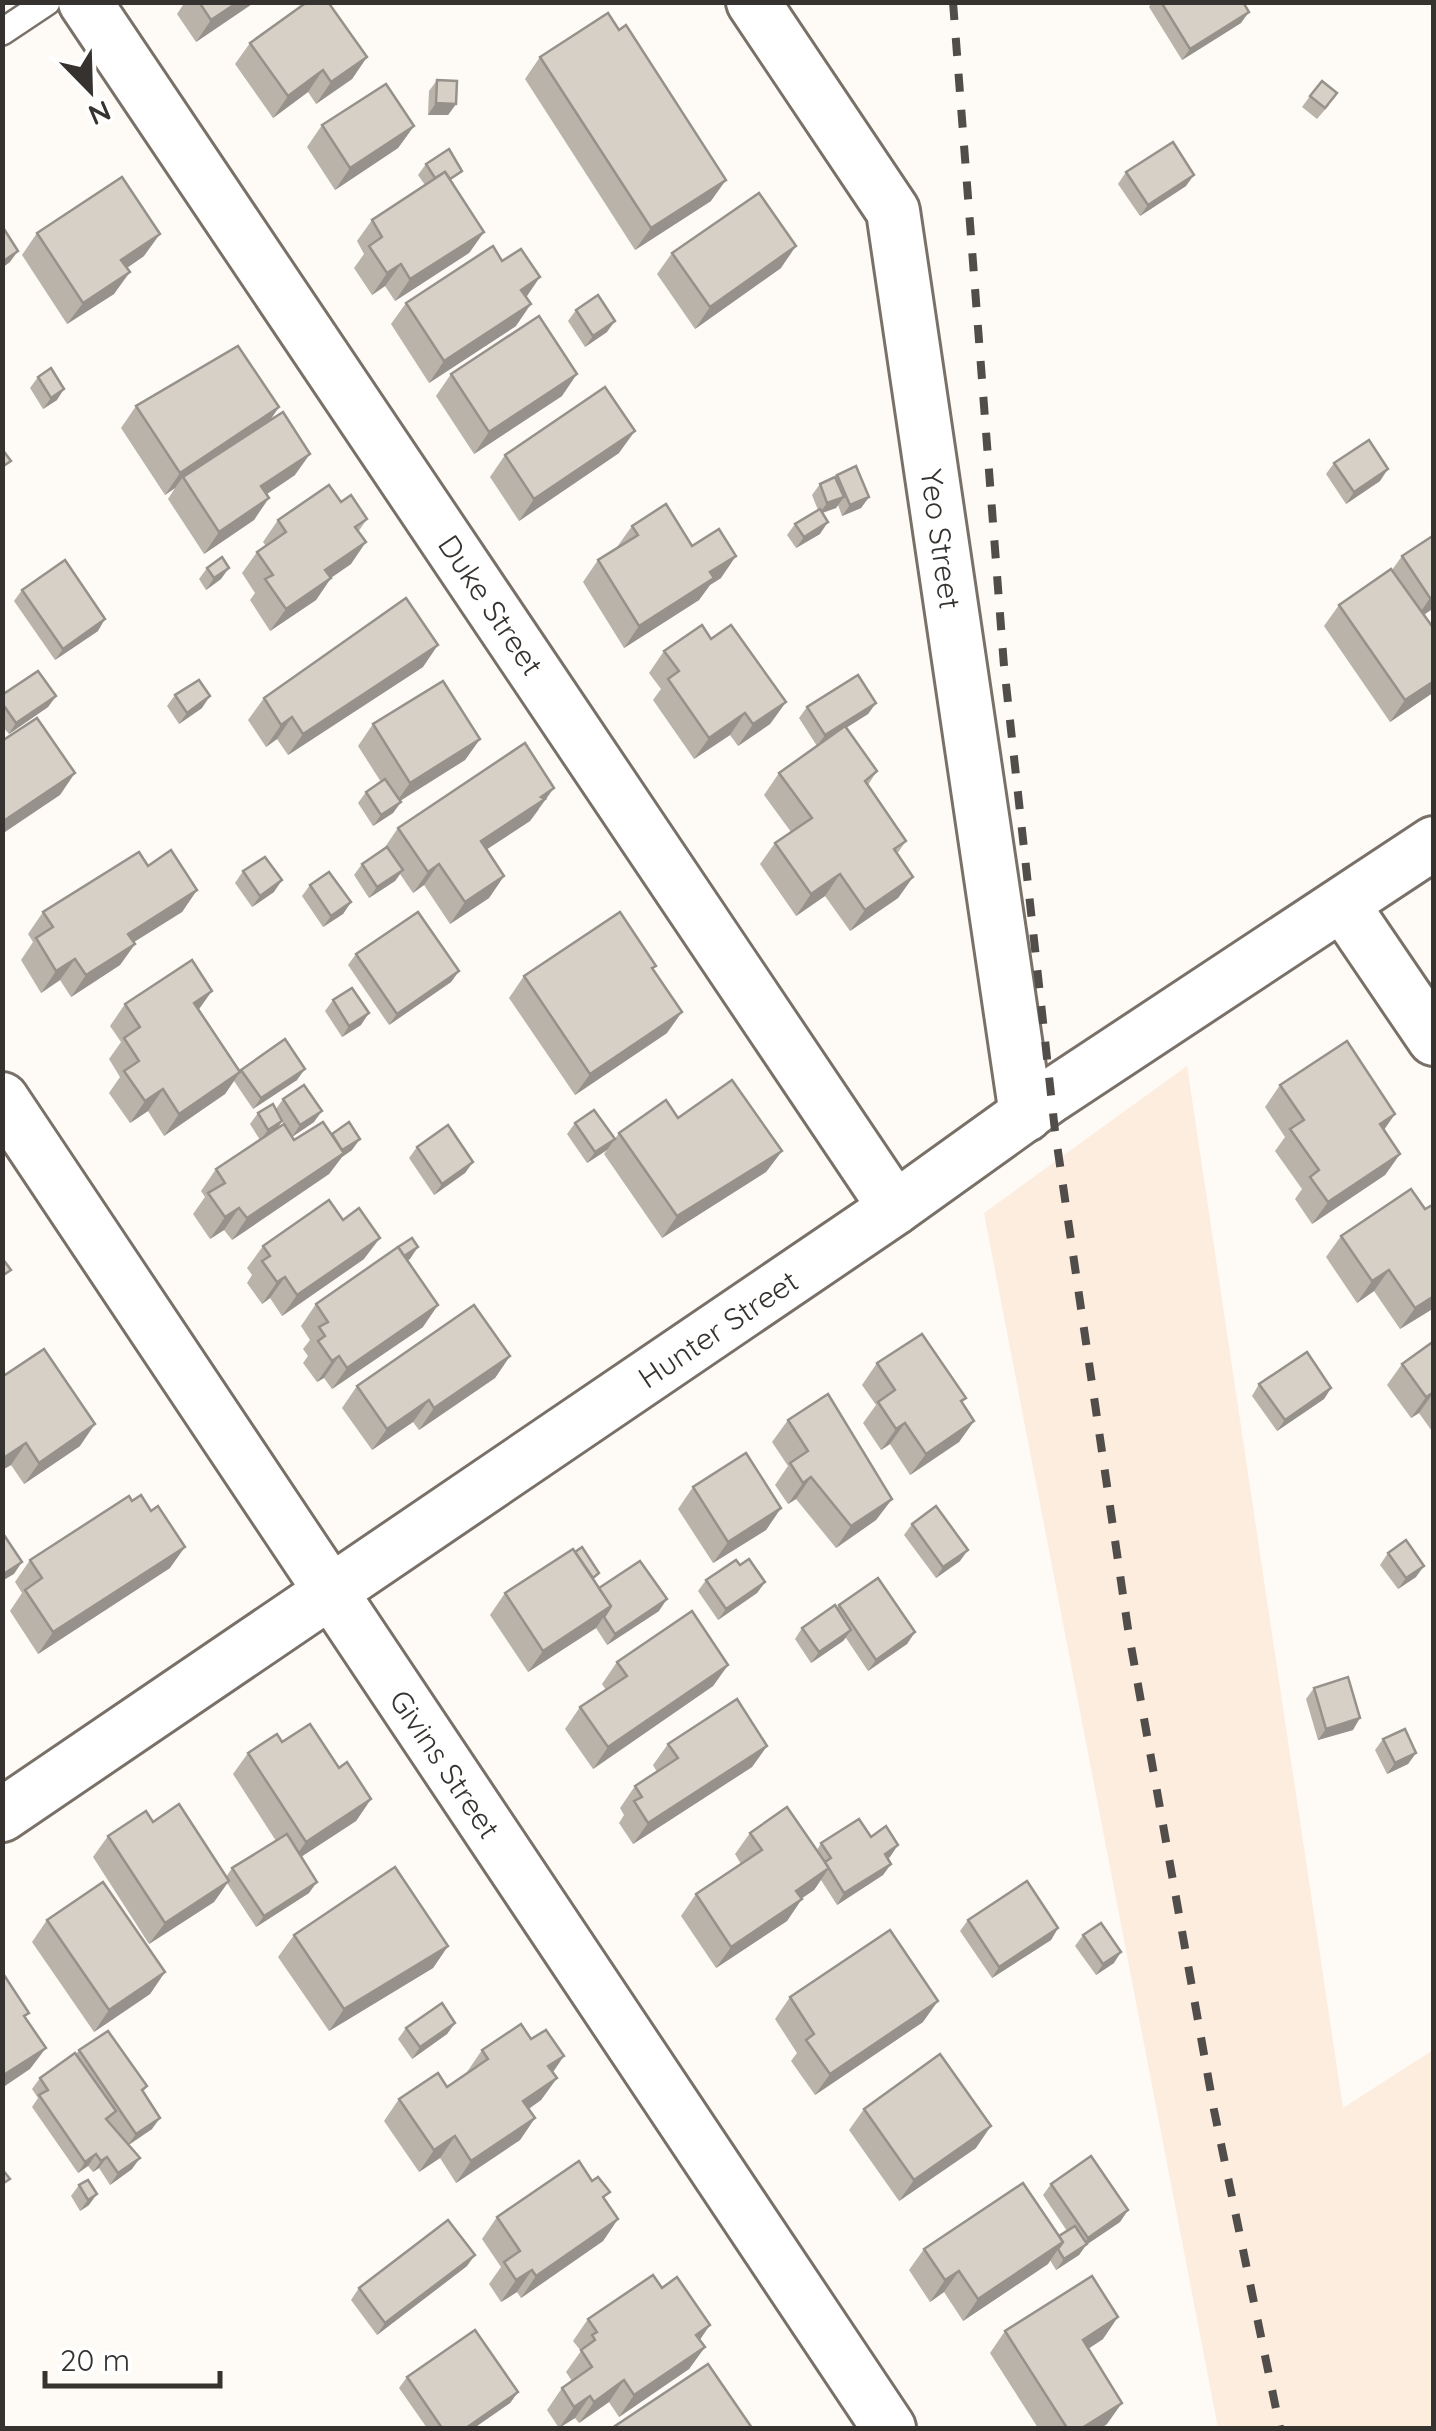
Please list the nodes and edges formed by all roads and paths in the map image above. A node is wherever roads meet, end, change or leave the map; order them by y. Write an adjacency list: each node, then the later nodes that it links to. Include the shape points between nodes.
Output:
1 (47, 2): 4 (lane)
2 (85, 2): 10 (street, Duke Street)
3 (753, 2): 9 (street, Yeo Street, via 892,211)
4 (2, 32)
5 (1434, 843): 6 (street, Hunter Street)
6 (1343, 905): 7 (street); 9 (street, Hunter Street)
7 (1434, 1039)
8 (2, 1099): 11 (street, Givins Street)
9 (1026, 1115): 10 (street, Hunter Street)
10 (895, 1208): 11 (street, Hunter Street)
11 (330, 1592): 12 (street, Hunter Street); 13 (street, Givins Street)
12 (2, 1814)
13 (889, 2428)

